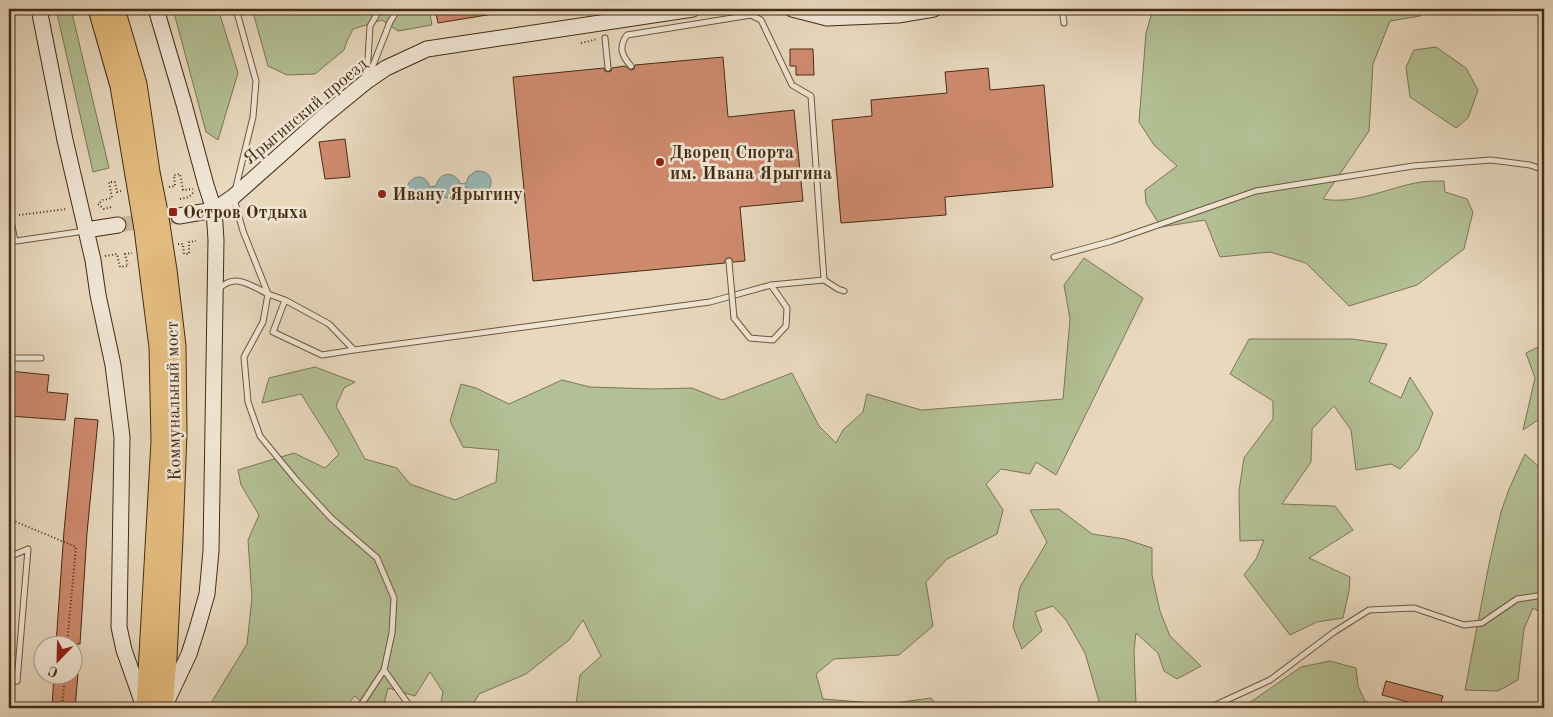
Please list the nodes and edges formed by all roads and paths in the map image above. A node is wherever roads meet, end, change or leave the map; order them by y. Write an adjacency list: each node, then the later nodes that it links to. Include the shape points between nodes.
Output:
1 (39, 9): 30 (main road)
2 (98, 9): 56 (highway, Коммунальный мост, via 120,86 159,347 161,441)
3 (115, 9): 57 (highway, Коммунальный мост, via 137,84 176,346 177,433)
4 (156, 9): 26 (main road)
5 (236, 9): 22 (lane, via 256,81 253,117)
6 (380, 9): 18 (lane, via 370,26)
7 (398, 9): 18 (lane)
8 (692, 9): 18 (main road, Ярыгинский проезд, via 427,49 386,68)
9 (792, 9): 12 (main road, via 827,18)
10 (934, 9): 12 (main road)
11 (1062, 9): 13 (lane)
12 (897, 12)
13 (1064, 23)
14 (605, 38): 15 (path); 17 (lane)
15 (581, 42)
16 (631, 66): 39 (lane, via 623,57 621,48 628,35 750,15 761,20 792,85 811,96)
17 (608, 68)
18 (367, 81): 22 (main road, Ярыгинский проезд, via 316,122)
19 (1544, 170): 37 (lane, via 1491,160 1414,166 1256,192 1112,241)
20 (169, 187): 23 (path, via 175,186 174,175 180,174 182,190 197,188 189,198)
21 (123, 190): 24 (path, via 117,192 115,182 109,182 112,198 98,204 104,209)
22 (234, 197): 26 (main road, Ярыгинский проезд); 43 (lane, via 242,231)
23 (180, 199)
24 (111, 207)
25 (71, 208): 27 (path)
26 (214, 210): 28 (main road); 42 (main road)
27 (9, 214): 31 (lane)
28 (179, 216)
29 (118, 225): 30 (main road)
30 (86, 230): 31 (lane); 56 (main road, via 113,366 122,437 119,628)
31 (15, 241): 33 (lane)
32 (196, 241): 34 (path, via 189,242 189,254 184,254 183,244)
33 (9, 242)
34 (178, 244)
35 (132, 253): 36 (path, via 125,254 128,266 120,267 118,254)
36 (105, 256)
37 (1054, 257)
38 (729, 262): 40 (lane, bridge, via 734,318 750,338 773,340 786,326 787,308)
39 (824, 280): 40 (lane); 41 (lane)
40 (771, 285): 45 (lane, via 710,302)
41 (844, 291)
42 (215, 294): 43 (lane, via 224,284 233,281 245,282); 57 (main road, via 211,551 207,594 190,654)
43 (268, 294): 44 (lane); 52 (lane, via 263,322 244,357 248,402 260,436 297,482 331,518 377,558 394,598 392,633)
44 (285, 300): 45 (lane, via 329,324); 45 (lane, via 273,332 322,355)
45 (354, 350)
46 (9, 358): 47 (lane)
47 (41, 358)
48 (9, 519): 51 (path, via 76,547)
49 (9, 557): 53 (lane, via 28,549 17,681)
50 (1544, 595): 60 (lane, via 1517,599 1482,623 1464,625 1414,608 1369,610 1270,680)
51 (68, 634)
52 (384, 670): 58 (lane); 59 (lane)
53 (9, 674)
54 (64, 684): 55 (path)
55 (62, 708)
56 (146, 708)
57 (163, 708)
58 (359, 708)
59 (411, 708)
60 (1209, 708)

